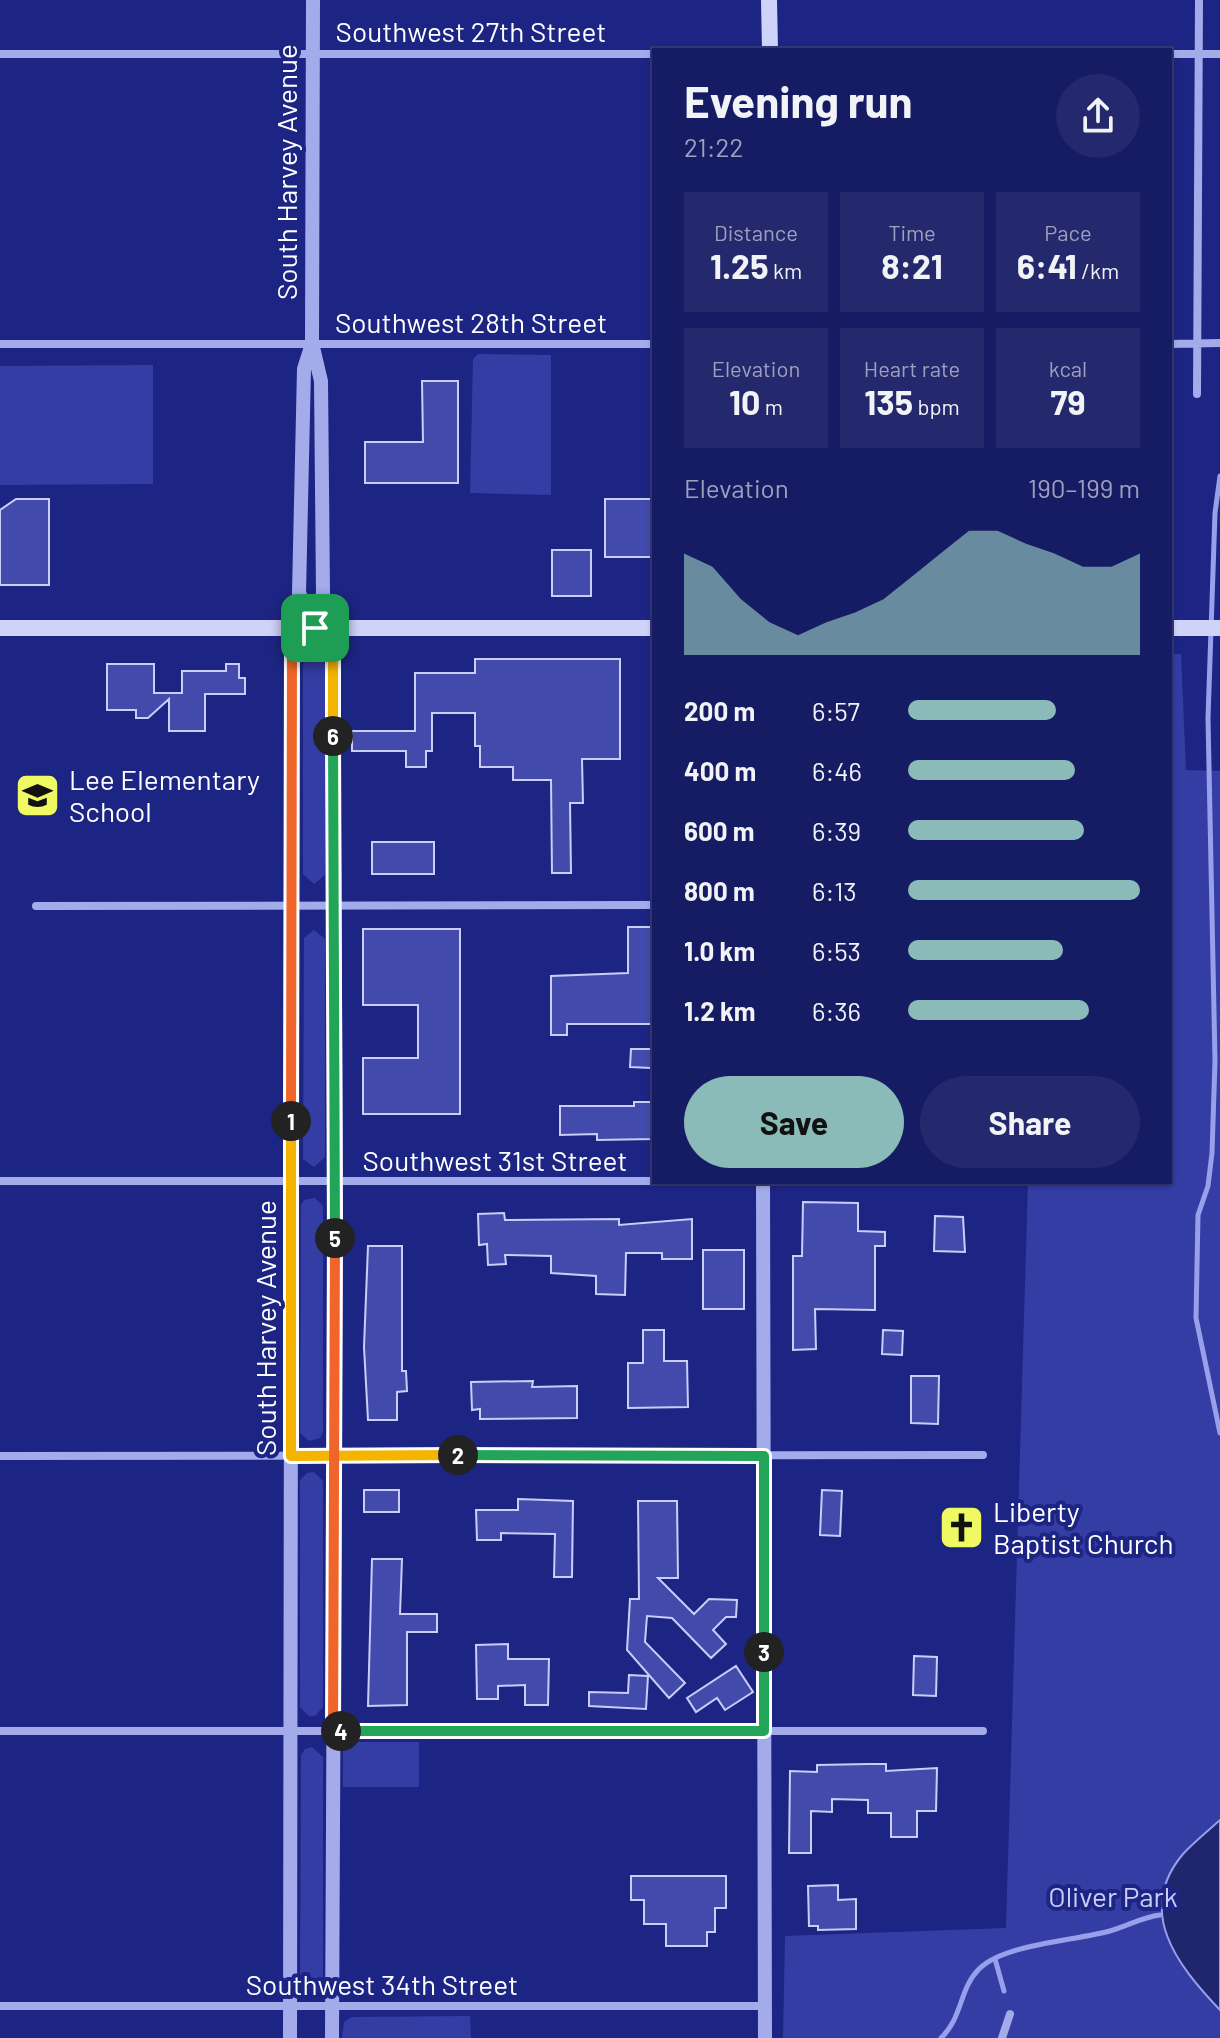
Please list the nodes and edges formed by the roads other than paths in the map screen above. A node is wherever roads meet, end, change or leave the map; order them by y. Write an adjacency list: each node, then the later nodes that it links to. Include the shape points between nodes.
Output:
1 (313, 0): 5 (street, South Harvey Avenue)
2 (769, 0): 4 (main road)
3 (1199, 0): 9 (street)
4 (770, 48)
5 (313, 53): 6 (street, Southwest 27th Street); 7 (street, Southwest 27th Street); 11 (street, South Harvey Avenue)
6 (0, 54)
7 (652, 54)
8 (1172, 54): 9 (street)
9 (1199, 54): 10 (street); 16 (street)
10 (1220, 54)
11 (312, 343): 13 (street, Southwest 28th Street); 14 (street, Southwest 28th Street); 19 (street, South Harvey Avenue, via 321,381 323,471 323,593); 19 (street, South Harvey Avenue, via 304,369 299,593)
12 (1220, 343): 16 (street)
13 (0, 344)
14 (652, 344)
15 (1172, 344): 16 (street)
16 (1198, 344): 17 (street)
17 (1197, 394)
18 (0, 628): 19 (main road)
19 (315, 628): 20 (main road); 25 (street, South Harvey Avenue, via 292,652); 26 (street, South Harvey Avenue, via 333,652)
20 (652, 628)
21 (1172, 628): 22 (main road)
22 (1220, 628)
23 (652, 905): 26 (street)
24 (36, 906): 25 (street)
25 (291, 906): 26 (street); 29 (street, South Harvey Avenue)
26 (333, 906): 30 (street, South Harvey Avenue)
27 (0, 1181): 29 (street, Southwest 31st Street)
28 (652, 1181): 30 (street, Southwest 31st Street)
29 (290, 1182): 30 (street, Southwest 31st Street); 34 (street, South Harvey Avenue)
30 (336, 1183): 35 (street, South Harvey Avenue)
31 (763, 1184): 36 (street)
32 (983, 1455): 36 (street)
33 (0, 1456): 34 (street)
34 (291, 1456): 35 (street); 38 (street, South Harvey Avenue)
35 (333, 1456): 36 (street); 39 (street, South Harvey Avenue)
36 (764, 1456): 40 (street)
37 (0, 1731): 38 (street)
38 (290, 1731): 39 (street); 43 (street, South Harvey Avenue)
39 (333, 1731): 40 (street); 44 (street, South Harvey Avenue)
40 (764, 1731): 41 (street); 45 (street)
41 (983, 1731)
42 (0, 2006): 43 (street, Southwest 34th Street)
43 (290, 2006): 44 (street, Southwest 34th Street); 47 (street, South Harvey Avenue)
44 (332, 2006): 45 (street, Southwest 34th Street); 48 (street, South Harvey Avenue)
45 (765, 2006): 49 (street)
46 (1010, 2014): 50 (street)
47 (290, 2038)
48 (332, 2038)
49 (765, 2038)
50 (1002, 2038)

